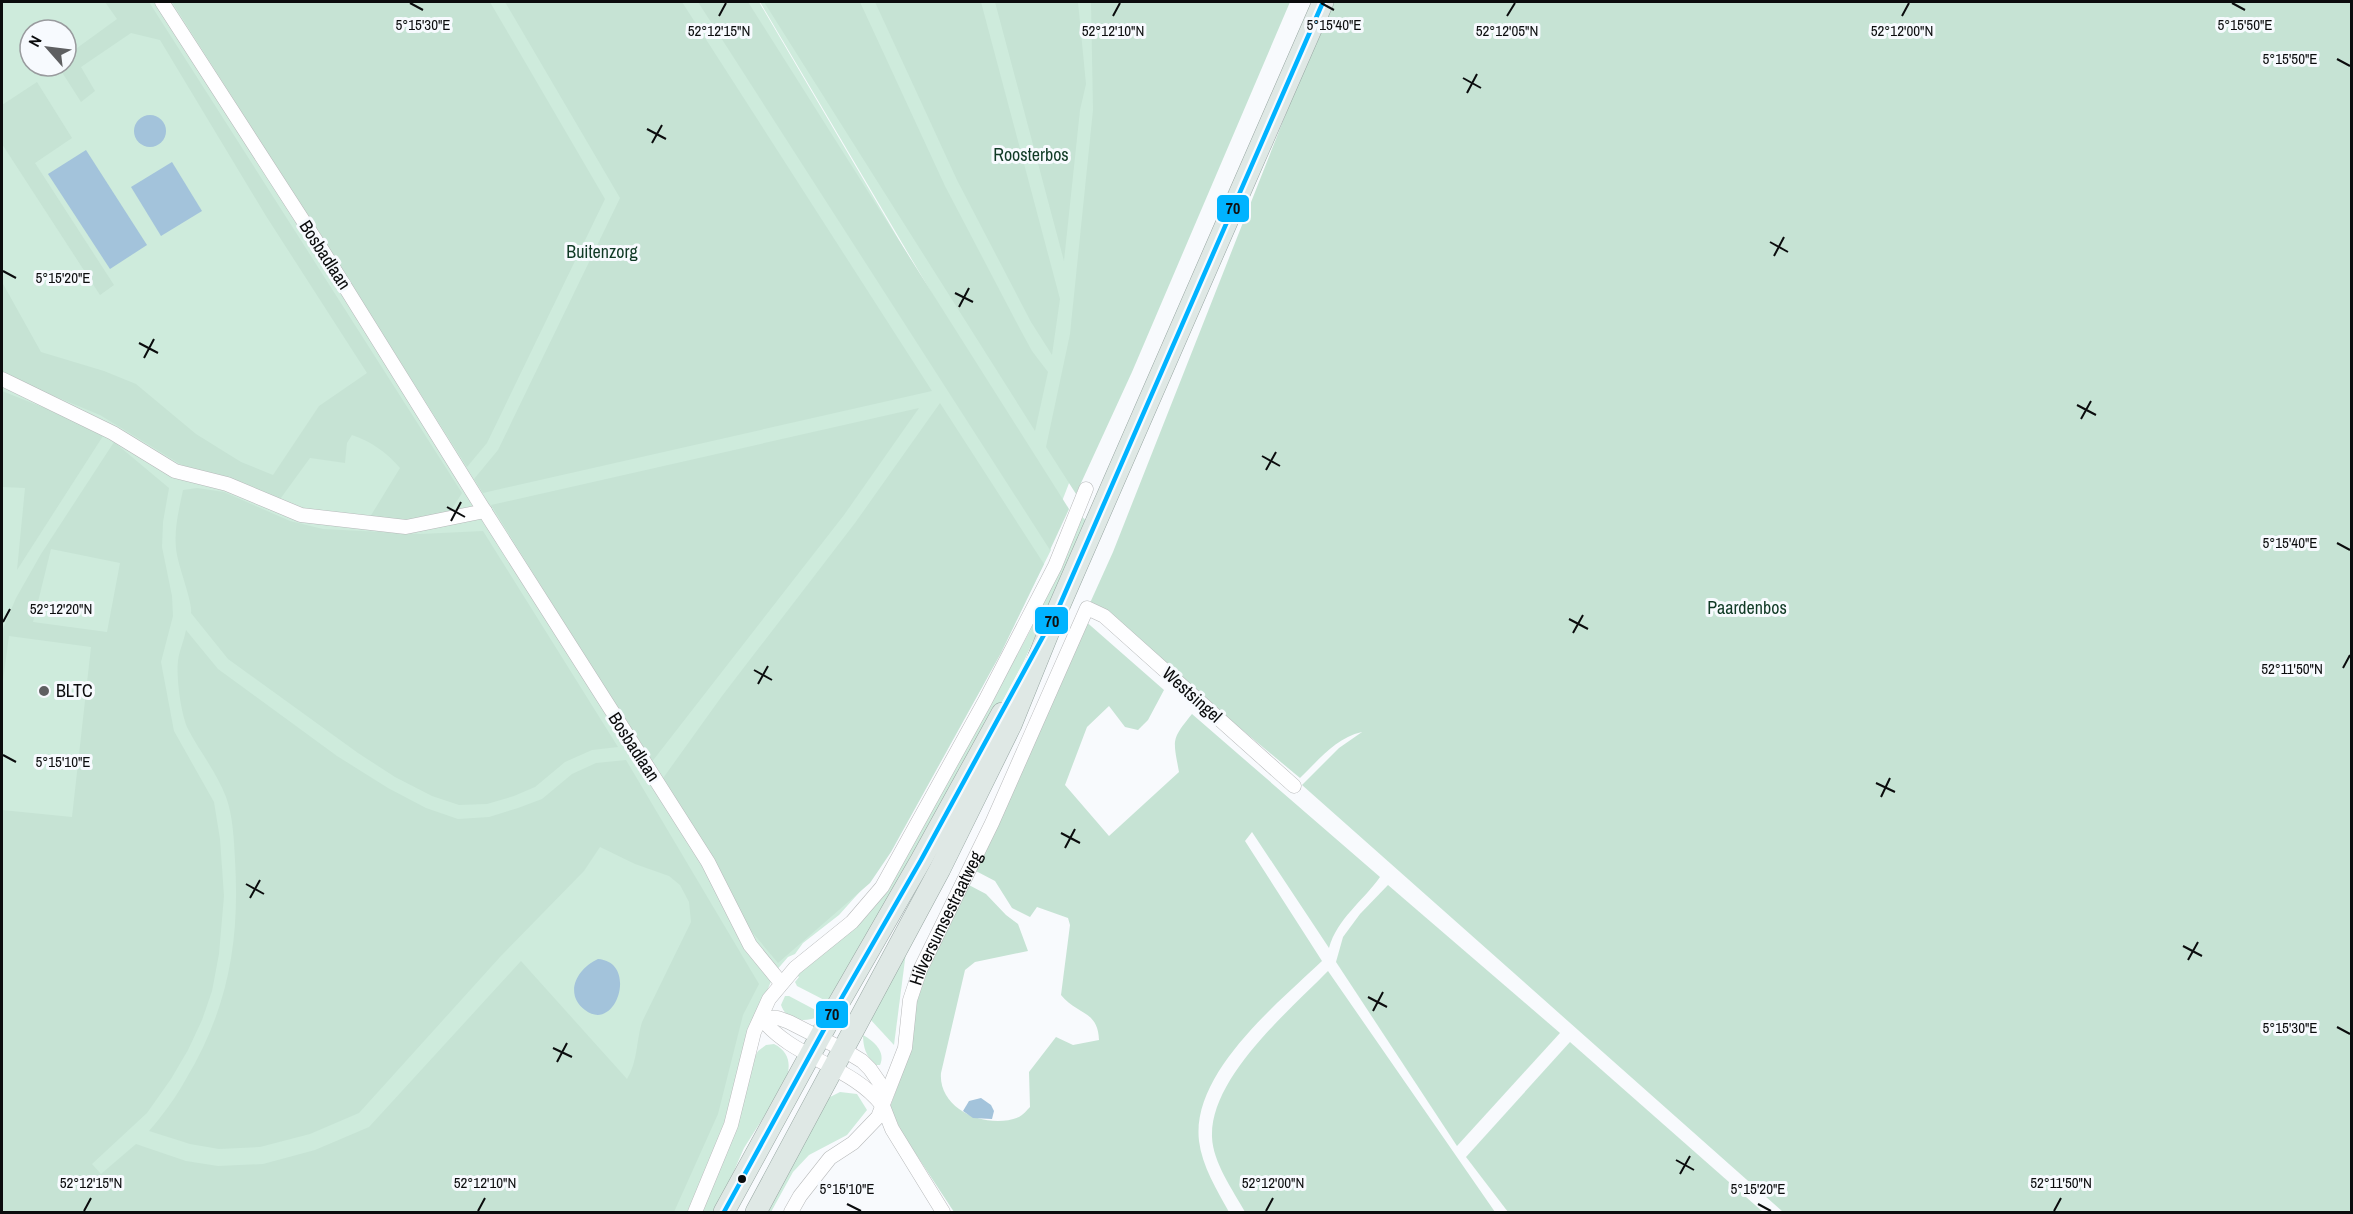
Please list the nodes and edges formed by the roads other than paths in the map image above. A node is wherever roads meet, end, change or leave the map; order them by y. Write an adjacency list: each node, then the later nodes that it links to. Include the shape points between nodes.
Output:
1 (162, 2): 5 (street, Bosbadlaan)
2 (1323, 2): 7 (main road, Hilversumsestraatweg)
3 (2, 380): 5 (street, via 113,433 175,471 227,484 301,515 406,527)
4 (1086, 489): 9 (street, via 1055,566 882,887 852,922)
5 (485, 511): 9 (street, Bosbadlaan, via 708,862 750,945)
6 (1088, 608): 8 (street, Westsingel, via 1104,616); 15 (street, Hilversumsestraatweg, via 997,813 920,970 910,1000 905,1048)
7 (1058, 609): 11 (main road, Hilversumsestraatweg); 12 (main road, Hilversumsestraatweg, via 1011,725)
8 (1294, 786)
9 (781, 983): 10 (street)
10 (761, 1018): 11 (street, via 778,1018); 13 (street, via 778,1037); 16 (street, via 731,1125)
11 (820, 1037): 12 (street); 13 (main road, Hilversumsestraatweg)
12 (844, 1050): 14 (main road, Hilversumsestraatweg); 15 (street, via 870,1069 879,1082)
13 (809, 1057): 14 (street); 17 (main road, Hilversumsestraatweg)
14 (833, 1070): 15 (street, via 869,1089); 18 (main road, Hilversumsestraatweg)
15 (883, 1106): 19 (street, Hilversumsestraatweg, via 860,1136 830,1158); 20 (street, via 896,1138)
16 (695, 1212)
17 (724, 1212)
18 (756, 1212)
19 (791, 1212)
20 (943, 1212)

